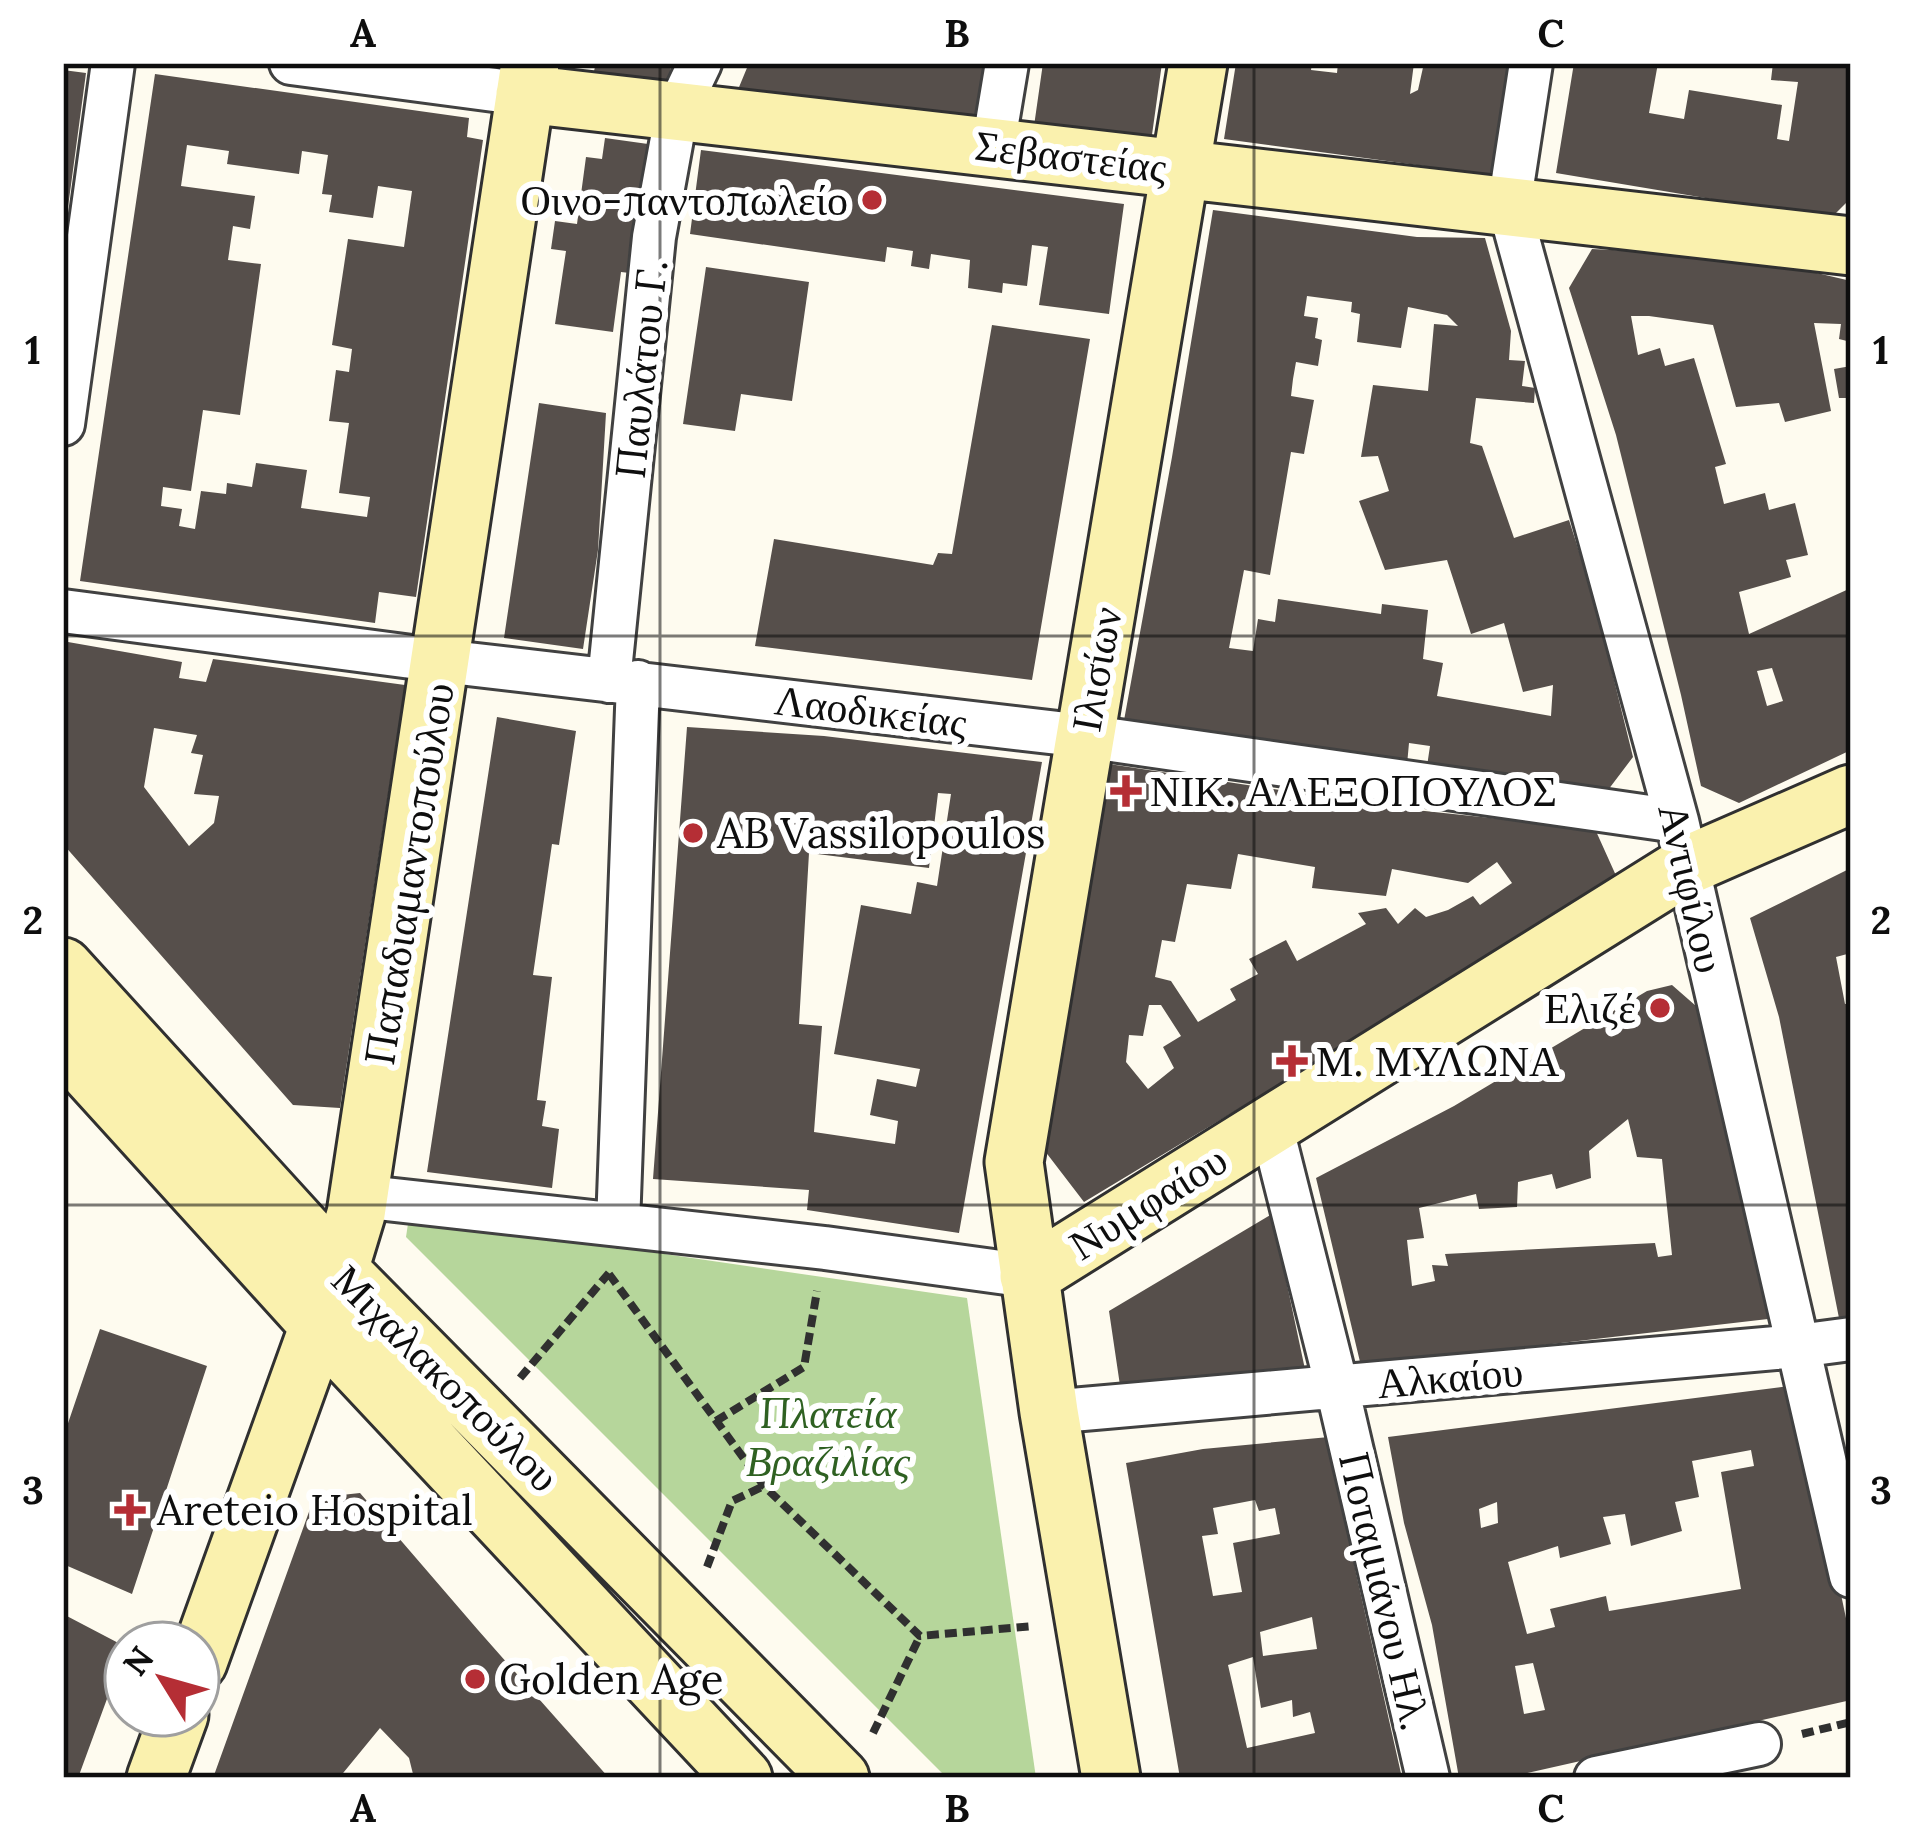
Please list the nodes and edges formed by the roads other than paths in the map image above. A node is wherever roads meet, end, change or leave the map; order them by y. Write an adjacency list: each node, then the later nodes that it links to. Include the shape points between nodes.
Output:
1 (113, 63): 12 (street)
2 (291, 63): 6 (street, Σεβαστείας)
3 (1007, 63): 8 (street)
4 (1198, 63): 9 (street, Ιλισίων)
5 (1531, 63): 10 (street)
6 (528, 78): 7 (street, Σεβαστείας); 14 (street, Παπαδιαμαντοπούλου)
7 (688, 87): 8 (street, Σεβαστείας); 15 (street, Παυλάτου Γ., via 654,237)
8 (993, 147): 9 (street, Σεβαστείας)
9 (1180, 170): 10 (street, Σεβαστείας); 16 (street, Ιλισίων)
10 (1509, 206): 11 (street, Σεβαστείας); 18 (street, Αντιφίλου)
11 (1851, 246)
12 (63, 424)
13 (63, 611): 14 (street, Λαοδικείας)
14 (442, 661): 15 (street, Λαοδικείας); 22 (street, Παπαδιαμαντοπούλου)
15 (624, 682): 16 (street, Λαοδικείας); 23 (street, Παυλάτου Γ.)
16 (1084, 736): 18 (street, Λαοδικείας); 26 (street, Ιλισίων, via 1014,1162)
17 (1851, 794): 18 (street, Νυμφαίου)
18 (1683, 843): 21 (street, Νυμφαίου); 29 (street, Αντιφίλου)
19 (63, 967): 24 (street, Μιχαλακοπούλου)
20 (63, 1043): 27 (street, Μιχαλακοπούλου)
21 (1271, 1124): 26 (street, Νυμφαίου); 30 (street, Ποταμιάνου Ηλ.)
22 (358, 1205): 23 (street, Νυμφαίου); 24 (street); 25 (street, Παπαδιαμαντοπούλου)
23 (618, 1225): 26 (street, Νυμφαίου)
24 (299, 1228): 25 (street, Μιχαλακοπούλου)
25 (339, 1270): 27 (street, Παπαδιαμαντοπούλου); 38 (street, Μιχαλακοπούλου)
26 (1029, 1276): 31 (street)
27 (319, 1325): 33 (street, Παπαδιαμαντοπούλου); 36 (street, Μιχαλακοπούλου)
28 (1851, 1339): 29 (street, Αλκαίου)
29 (1798, 1346): 30 (street, Αλκαίου); 32 (street, Αντιφίλου)
30 (1337, 1387): 31 (street, Αλκαίου); 40 (street, Ποταμιάνου Ηλ.)
31 (1049, 1412): 39 (street)
32 (1851, 1576)
33 (213, 1619)
34 (170, 1739): 37 (street)
35 (1760, 1744): 41 (street)
36 (720, 1765)
37 (156, 1778)
38 (840, 1778)
39 (1111, 1778)
40 (1428, 1778)
41 (1596, 1778)

